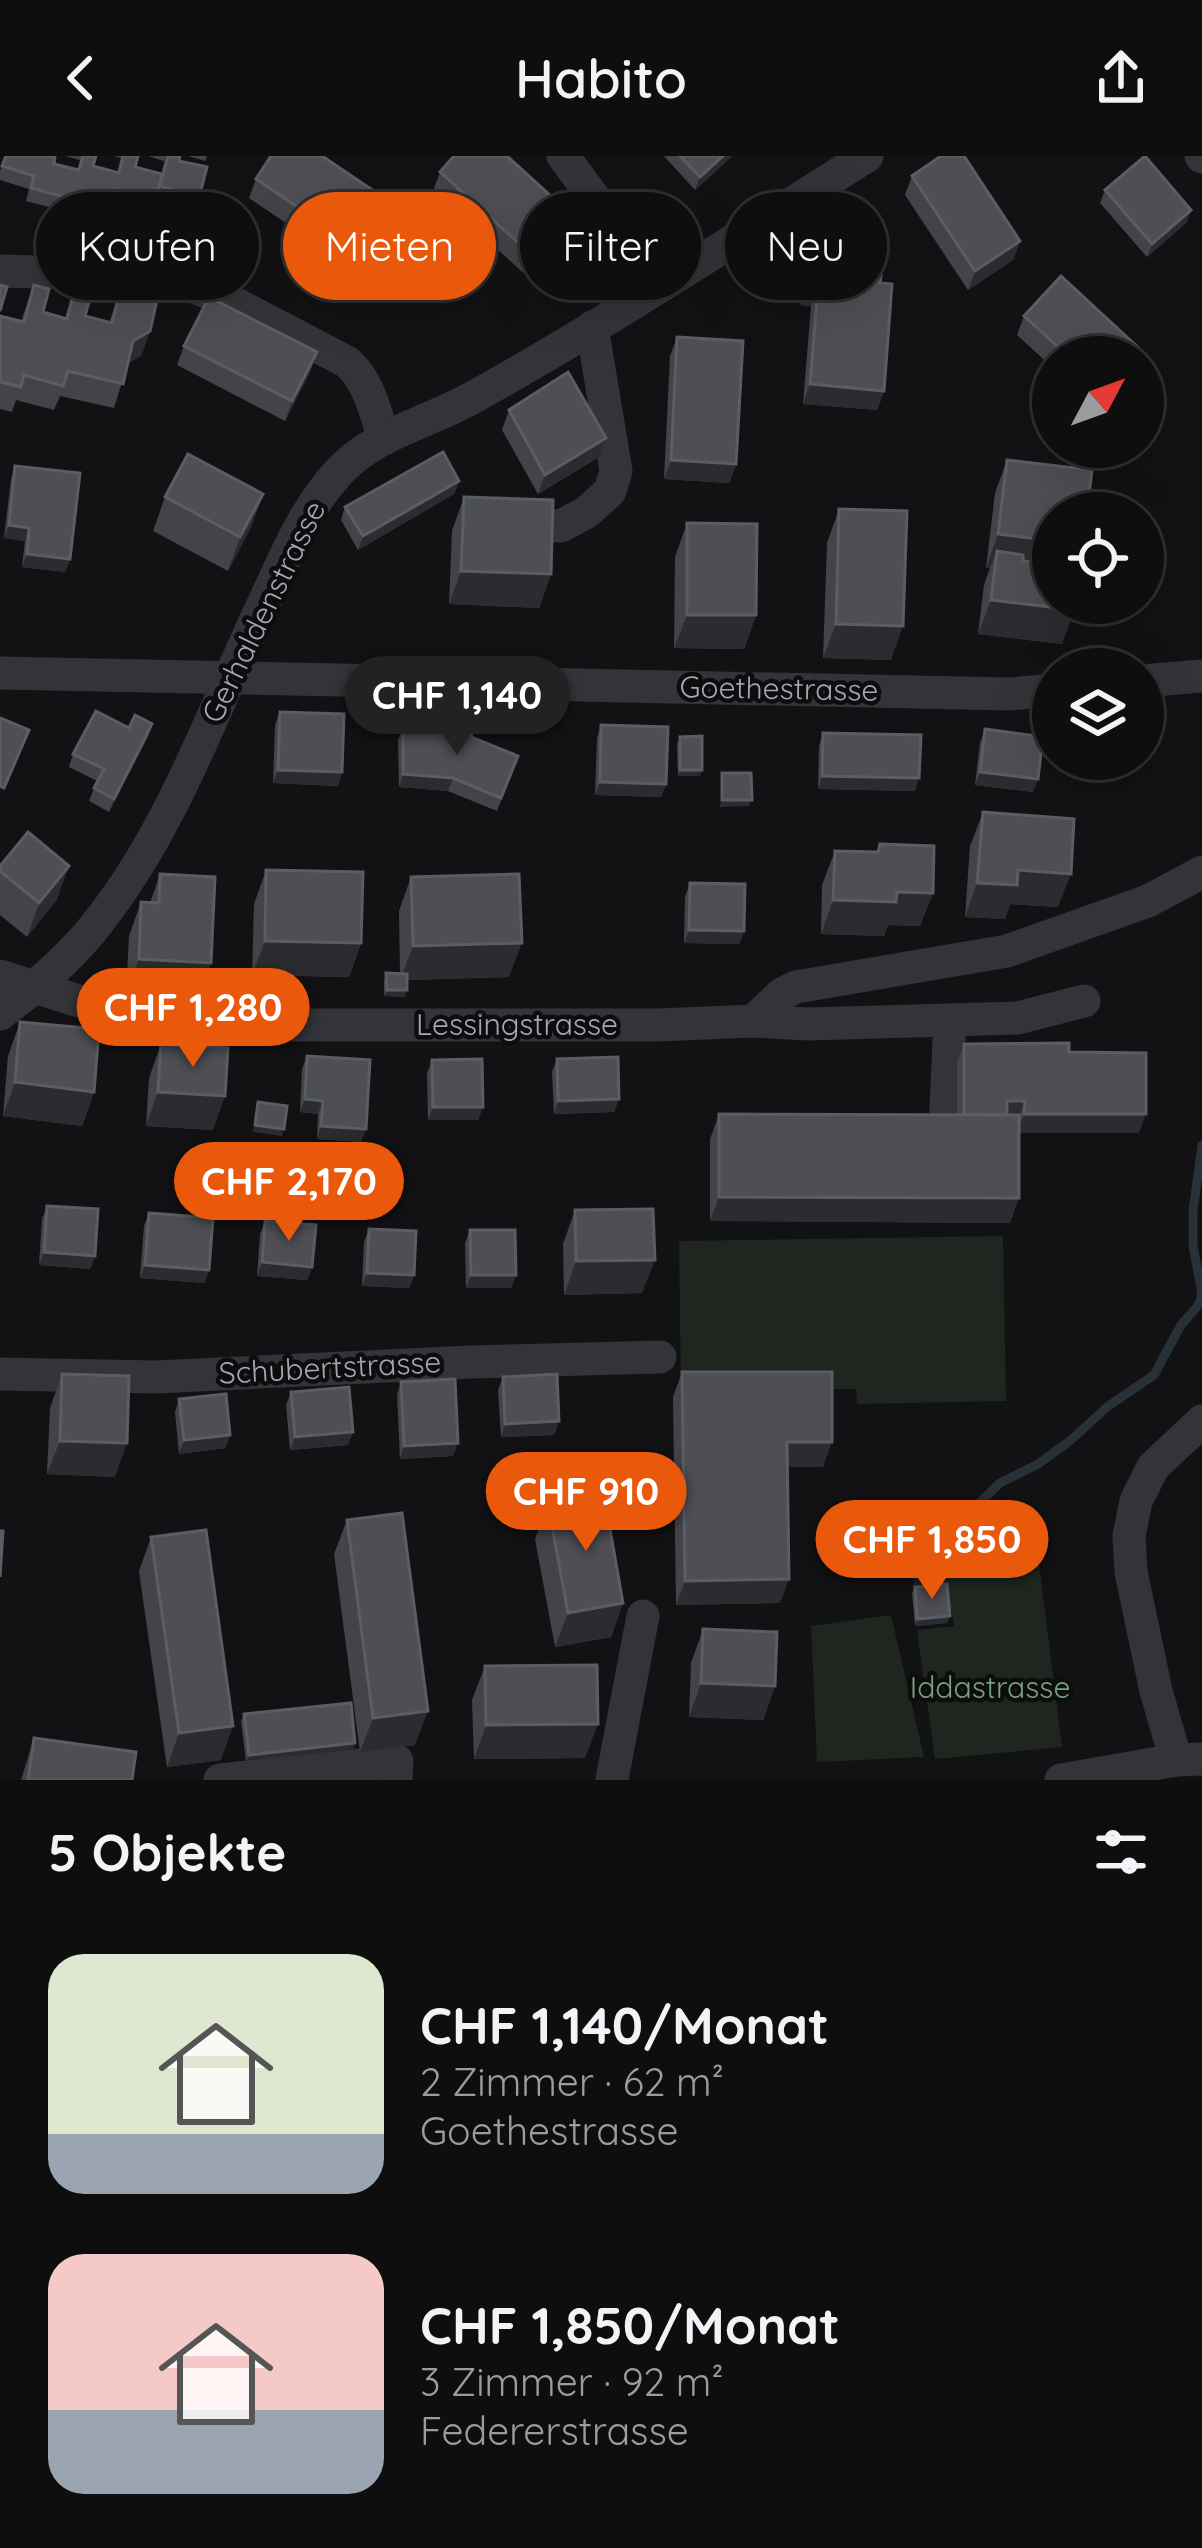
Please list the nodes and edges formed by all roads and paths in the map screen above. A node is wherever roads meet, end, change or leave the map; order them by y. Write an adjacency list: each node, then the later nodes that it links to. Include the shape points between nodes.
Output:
1 (562, 156): 3 (street)
2 (867, 156): 4 (street, Gerhaldenstrasse)
3 (590, 192)
4 (701, 260)
5 (0, 271): 8 (street, via 156,275 198,287 347,362 363,380)
6 (637, 300): 7 (street, Gerhaldenstrasse)
7 (592, 327): 8 (street, Gerhaldenstrasse); 9 (street, via 616,471 610,491 561,526)
8 (384, 439): 12 (street, Gerhaldenstrasse, via 362,450 320,497)
9 (506, 524)
10 (0, 673): 12 (street, Goethestrasse)
11 (1202, 676): 13 (street)
12 (230, 678): 14 (street, Goethestrasse); 17 (street, Gerhaldenstrasse, via 132,876)
13 (1164, 679)
14 (1032, 692)
15 (1202, 872): 21 (street, via 1148,901 1007,951 796,986)
16 (0, 976): 17 (street, Lessingstrasse)
17 (36, 986): 19 (street, Gerhaldenstrasse); 21 (street, Lessingstrasse, via 126,1016 186,1025)
18 (1084, 1001): 20 (street, Lessingstrasse, via 1018,1018)
19 (0, 1014)
20 (950, 1020): 21 (street, Lessingstrasse); 22 (street)
21 (753, 1021)
22 (945, 1128)
23 (660, 1357): 24 (street, Schubertstrasse, via 156,1377)
24 (0, 1374)
25 (1202, 1421): 27 (street, via 1153,1467 1130,1536 1156,1691)
26 (643, 1616): 28 (street, via 608,1731)
27 (1189, 1760): 31 (street)
28 (612, 1779)
29 (220, 1780): 30 (street, via 397,1761)
30 (396, 1780)
31 (1061, 1780)

